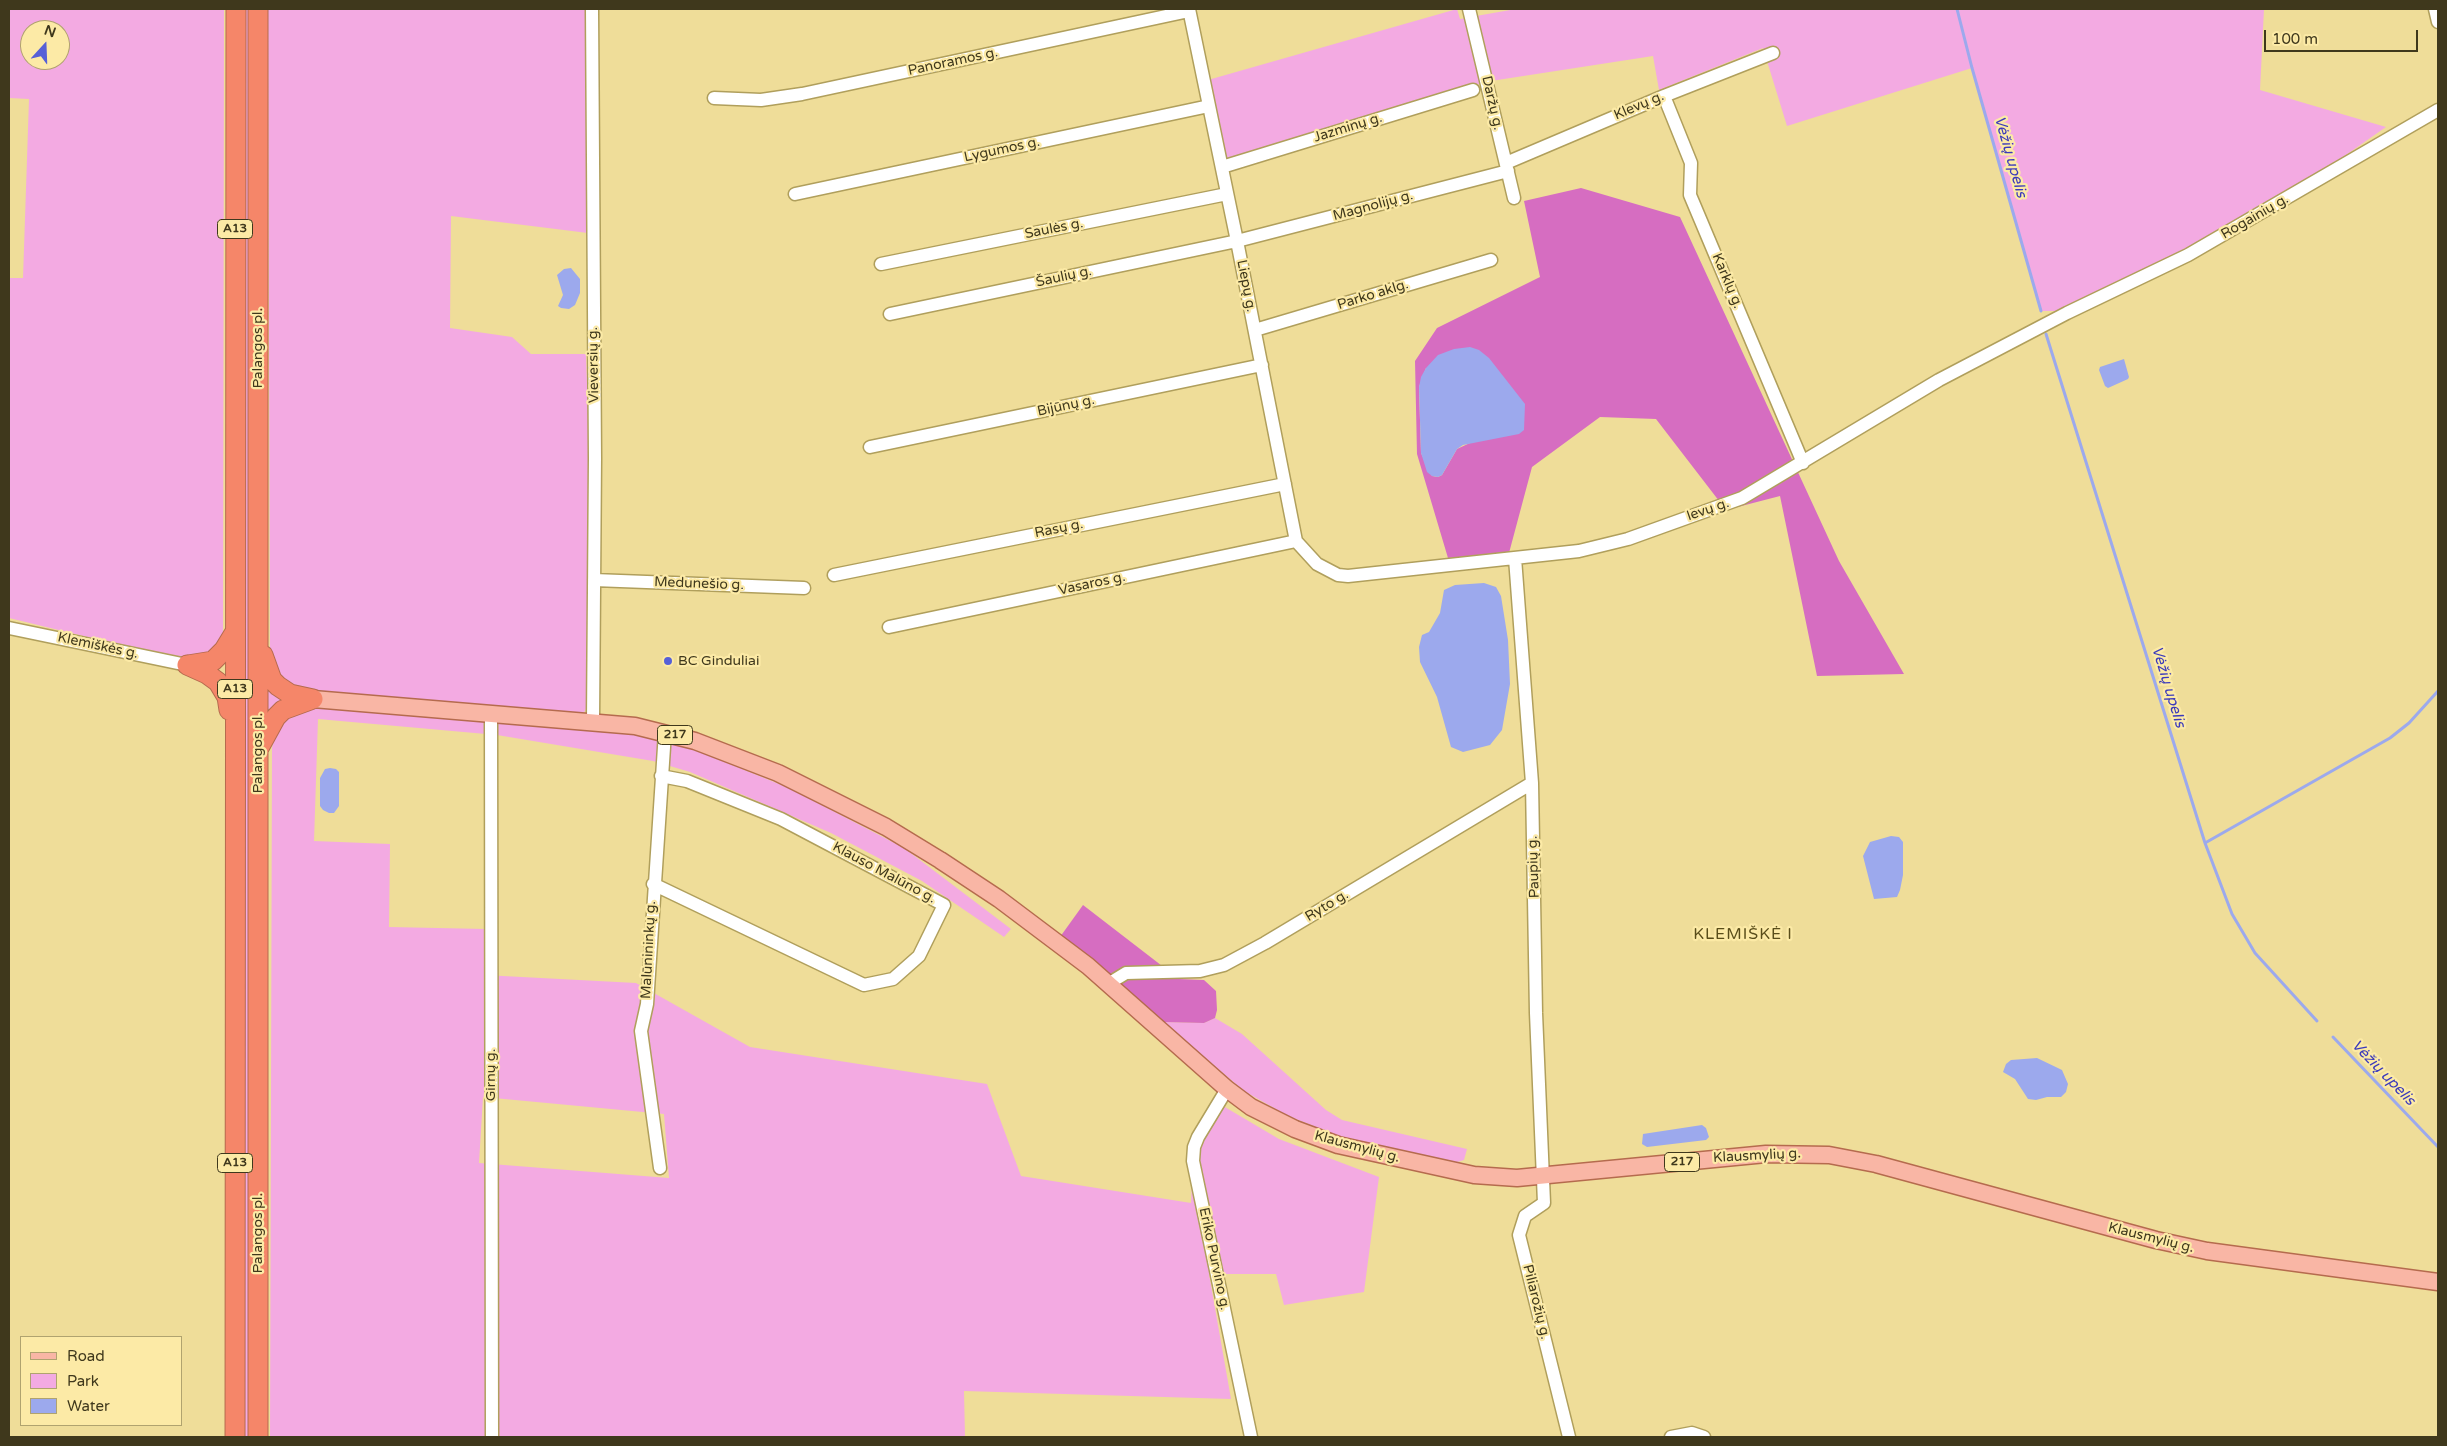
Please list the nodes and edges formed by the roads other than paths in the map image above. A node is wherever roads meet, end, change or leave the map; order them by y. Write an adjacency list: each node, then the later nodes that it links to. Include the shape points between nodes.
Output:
1 (236, 9): 36 (highway, Palangos pl. / A13)
2 (258, 9): 37 (highway, Palangos pl. / A13)
3 (592, 9): 32 (street, Vieversių g.)
4 (1469, 9): 15 (street, Daržų g.)
5 (2435, 9): 7 (street)
6 (1189, 10): 11 (street, Panoramos g., via 802,94 761,100); 12 (street, Liepų g.)
7 (2438, 22)
8 (1773, 53): 10 (street, Klevų g.)
9 (1473, 90): 14 (street, Jazminų g.)
10 (1664, 96): 15 (street, Klevų g.); 27 (street, Karklų g., via 1691,163 1690,195)
11 (714, 98)
12 (1209, 106): 14 (street, Liepų g.); 16 (street, Lygumos g.)
13 (2438, 110): 22 (street, Rogainių g., via 2188,255)
14 (1222, 167): 17 (street, Liepų g.)
15 (1507, 167): 18 (street, Daržų g.); 19 (street, Magnolijų g.)
16 (795, 194)
17 (1227, 194): 19 (street, Liepų g.); 21 (street, Saulės g.)
18 (1514, 198)
19 (1237, 241): 23 (street, Šaulių g.); 24 (street, Liepų g.)
20 (1491, 260): 24 (street, Parko aklg.)
21 (881, 264)
22 (2067, 313): 27 (street, Ievų g., via 1939,380)
23 (890, 314)
24 (1255, 330): 25 (street, Liepų g.)
25 (1262, 365): 26 (street, Bijūnų g.); 28 (street, Liepų g.)
26 (870, 447)
27 (1803, 463): 30 (street, Ievų g., via 1742,498 1628,539 1579,551)
28 (1285, 484): 29 (street, Liepų g.); 31 (street, Rasų g.)
29 (1296, 541): 30 (street, Ievų g., via 1325,569 1348,576); 34 (street, Vasaros g.)
30 (1515, 558): 46 (street, Paupių g.)
31 (834, 575)
32 (594, 580): 33 (street, Medunešio g.); 41 (street, Vieversių g.)
33 (804, 588)
34 (889, 627)
35 (9, 628): 38 (street, Klemiškės g.)
36 (235, 632): 38 (highway, via 213,661); 43 (highway, Palangos pl. / A13)
37 (257, 637): 39 (highway, via 272,680 290,694); 44 (highway, Palangos pl. / A13)
38 (187, 665): 43 (highway, via 212,677 223,689)
39 (313, 699): 40 (main road, 217); 44 (highway, via 283,710)
40 (491, 713): 41 (main road, 217); 55 (street, Girnų g.)
41 (593, 720): 42 (main road, 217)
42 (665, 732): 45 (street, Malūnininkų g.); 48 (main road, Klausmylių g. / 217, via 726,752 886,827 999,899)
43 (235, 746): 53 (highway, Palangos pl. / A13)
44 (258, 749): 54 (highway, Palangos pl. / A13)
45 (661, 776): 47 (street, Malūnininkų g.); 47 (street, Klauso Malūno g., via 687,781 781,819 944,905 919,956 893,979 864,985)
46 (1532, 783): 48 (street, Ryto g., via 1224,965 1200,971 1126,973); 51 (street, Paupių g.)
47 (653, 884): 50 (street, Malūnininkų g., via 647,1004 641,1031)
48 (1108, 984): 49 (main road, Klausmylių g. / 217)
49 (1227, 1089): 51 (main road, Klausmylių g. / 217, via 1276,1120 1338,1144 1474,1175); 56 (street, Eriko Purvino g., via 1198,1137 1193,1161)
50 (660, 1168)
51 (1542, 1176): 52 (main road, Klausmylių g. / 217, via 1766,1154 1828,1155 1876,1164 2207,1251); 57 (street, Piliarožių g., via 1544,1203 1525,1216 1519,1235)
52 (2438, 1282)
53 (235, 1437)
54 (258, 1437)
55 (492, 1437)
56 (1251, 1437)
57 (1569, 1437)
58 (1671, 1437): 59 (street, via 1692,1433)
59 (1704, 1437)

